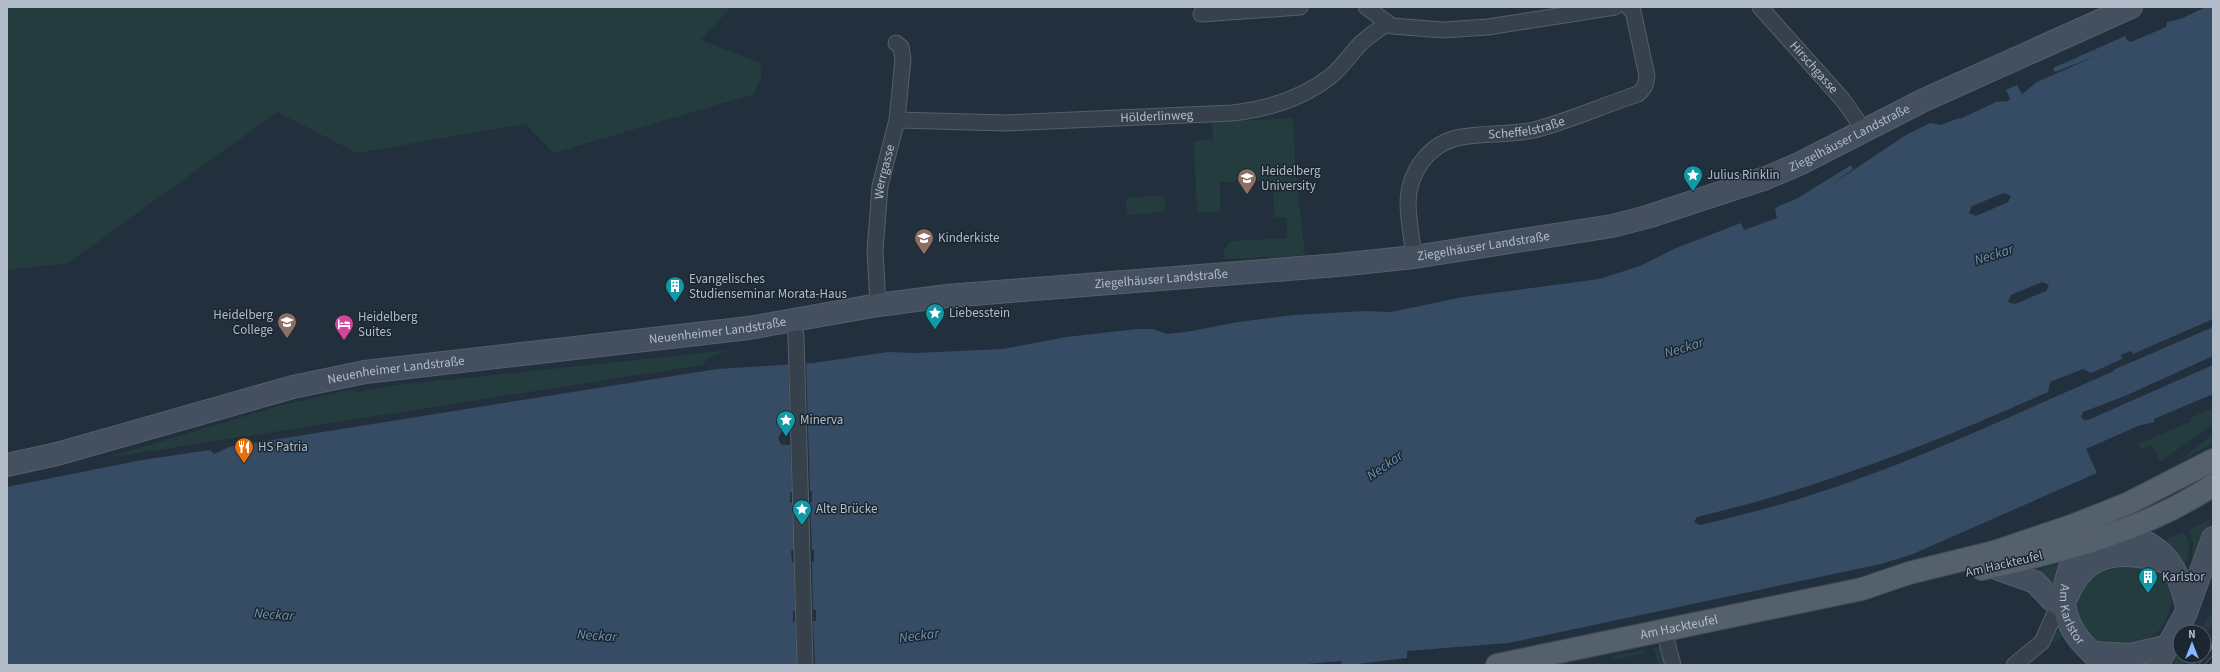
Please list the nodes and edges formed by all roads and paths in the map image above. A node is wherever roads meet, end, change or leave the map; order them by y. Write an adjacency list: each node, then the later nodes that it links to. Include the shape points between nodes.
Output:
1 (1300, 7): 7 (street)
2 (1366, 7): 8 (street, via 1375,12)
3 (1615, 7): 8 (street, via 1518,23 1461,29 1397,28)
4 (1628, 7): 12 (street, Scheffelstraße, via 1633,11 1647,76 1643,90 1638,94 1535,130 1460,137 1438,146 1419,164 1411,187 1408,202)
5 (1760, 7): 11 (street, Hirschgasse, via 1844,100)
6 (2131, 7): 11 (main road, Ziegelhäuser Landstraße, via 1924,100)
7 (1201, 14)
8 (1386, 24): 10 (street, Hölderlinweg, via 1360,44 1322,83 1296,97 1264,108 1232,113 1030,122)
9 (896, 43): 10 (street, Werrgasse, via 903,52)
10 (898, 120): 13 (street, Werrgasse, via 880,186 875,251)
11 (1864, 130): 12 (main road, Ziegelhäuser Landstraße, via 1772,176 1647,217 1555,235)
12 (1414, 257): 13 (main road, Ziegelhäuser Landstraße, via 961,295)
13 (878, 305): 14 (main road, Ziegelhäuser Landstraße)
14 (794, 329): 16 (main road, Neuenheimer Landstraße, via 336,377 57,454); 29 (street)
15 (2213, 460): 18 (main road)
16 (7, 465)
17 (2213, 485): 19 (main road, Am Hackteufel, via 2173,509)
18 (2087, 528): 19 (main road, Am Hackteufel); 22 (main road, Am Hackteufel); 23 (main road, Am Hackteufel, via 1909,573); 24 (main road, Am Karlstor, via 2068,572)
19 (2120, 532): 21 (main road, via 2151,545)
20 (2213, 538): 25 (main road)
21 (2170, 563): 24 (main road, via 2130,555 2102,558 2087,567 2073,583); 25 (main road, via 2180,578)
22 (1993, 567): 23 (main road, Am Hackteufel, via 1911,585); 24 (main road, via 2034,582 2052,600)
23 (1862, 589): 26 (main road, Am Hackteufel)
24 (2063, 606): 28 (main road, Am Karlstor, via 2076,634); 32 (street, via 2054,616 2042,642)
25 (2187, 608): 27 (main road)
26 (1664, 631): 30 (main road, Am Hackteufel); 31 (street)
27 (2169, 646): 28 (main road); 33 (main road)
28 (2098, 659)
29 (805, 665)
30 (1497, 665)
31 (1673, 665)
32 (2014, 665)
33 (2157, 665)

